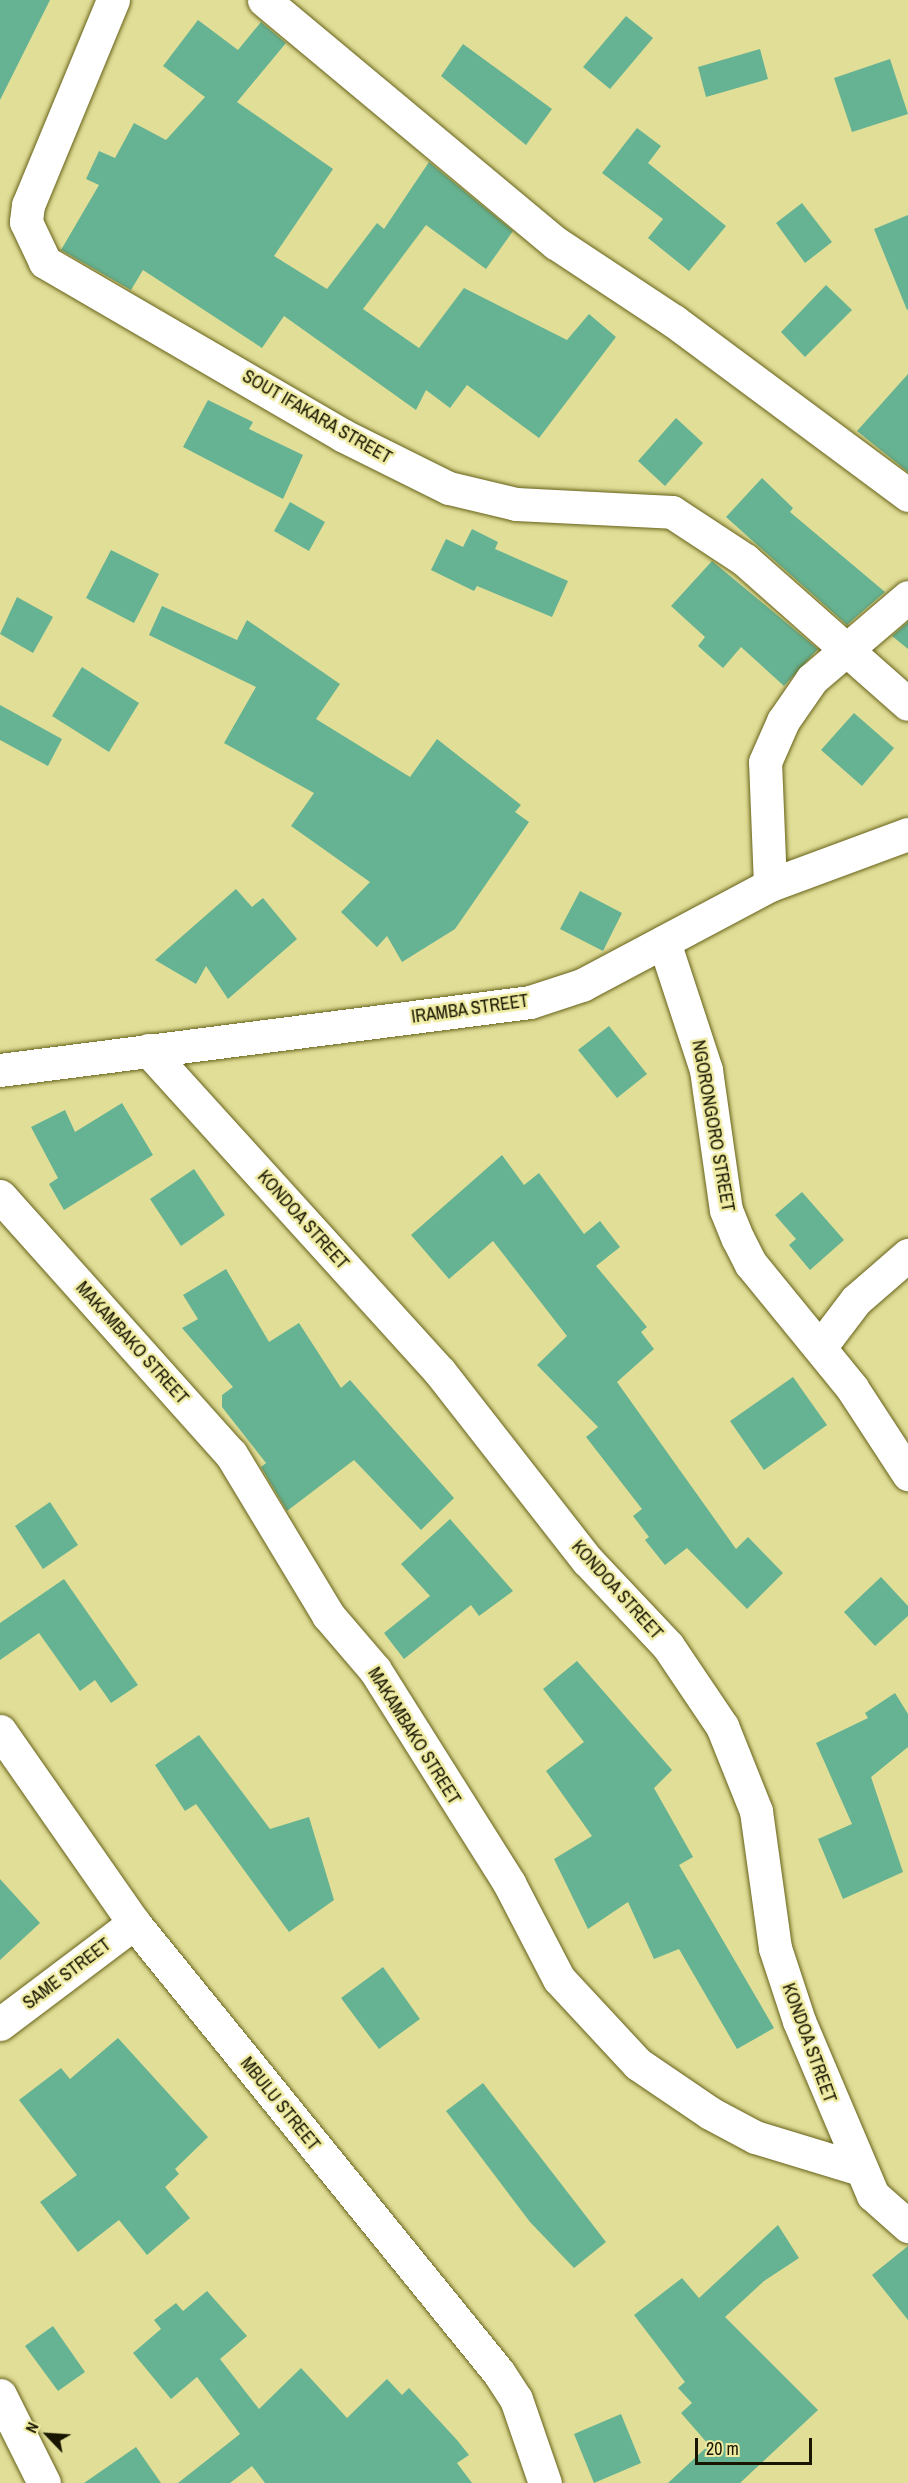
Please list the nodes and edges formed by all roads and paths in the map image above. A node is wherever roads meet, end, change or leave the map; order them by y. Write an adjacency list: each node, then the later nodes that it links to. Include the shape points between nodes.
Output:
1 (113, 0): 5 (street, SOUT IFAKARA STREET, via 28,206 26,222 45,262 342,435 449,488 516,504 672,512 746,560)
2 (264, 0): 3 (street, via 556,243 674,321)
3 (908, 495)
4 (908, 597): 5 (street)
5 (844, 648): 6 (street, SOUT IFAKARA STREET); 8 (street, via 792,703 765,762)
6 (908, 704)
7 (908, 834): 8 (street, IRAMBA STREET)
8 (770, 885): 9 (street, IRAMBA STREET)
9 (664, 942): 10 (street, IRAMBA STREET, via 582,985 530,1002); 14 (street, NGORONGORO STREET, via 706,1071 726,1210 752,1264)
10 (148, 1050): 11 (street, IRAMBA STREET); 19 (street, KONDOA STREET, via 440,1372 587,1560 668,1646 722,1726 756,1811 776,1948 816,2066)
11 (0, 1070)
12 (0, 1196): 19 (street, MAKAMBAKO STREET, via 231,1454 328,1615 375,1670 509,1883 559,1979 639,2064 710,2113 755,2137)
13 (908, 1255): 14 (street, via 856,1300)
14 (821, 1346): 15 (street, NGORONGORO STREET)
15 (908, 1473)
16 (0, 1731): 17 (street, MBULU STREET)
17 (134, 1923): 18 (street, SAME STREET); 23 (street, MBULU STREET, via 499,2373 516,2399)
18 (0, 2024)
19 (860, 2169): 20 (street, KONDOA STREET, via 878,2203)
20 (908, 2226)
21 (0, 2394): 22 (street)
22 (44, 2483)
23 (545, 2483)

